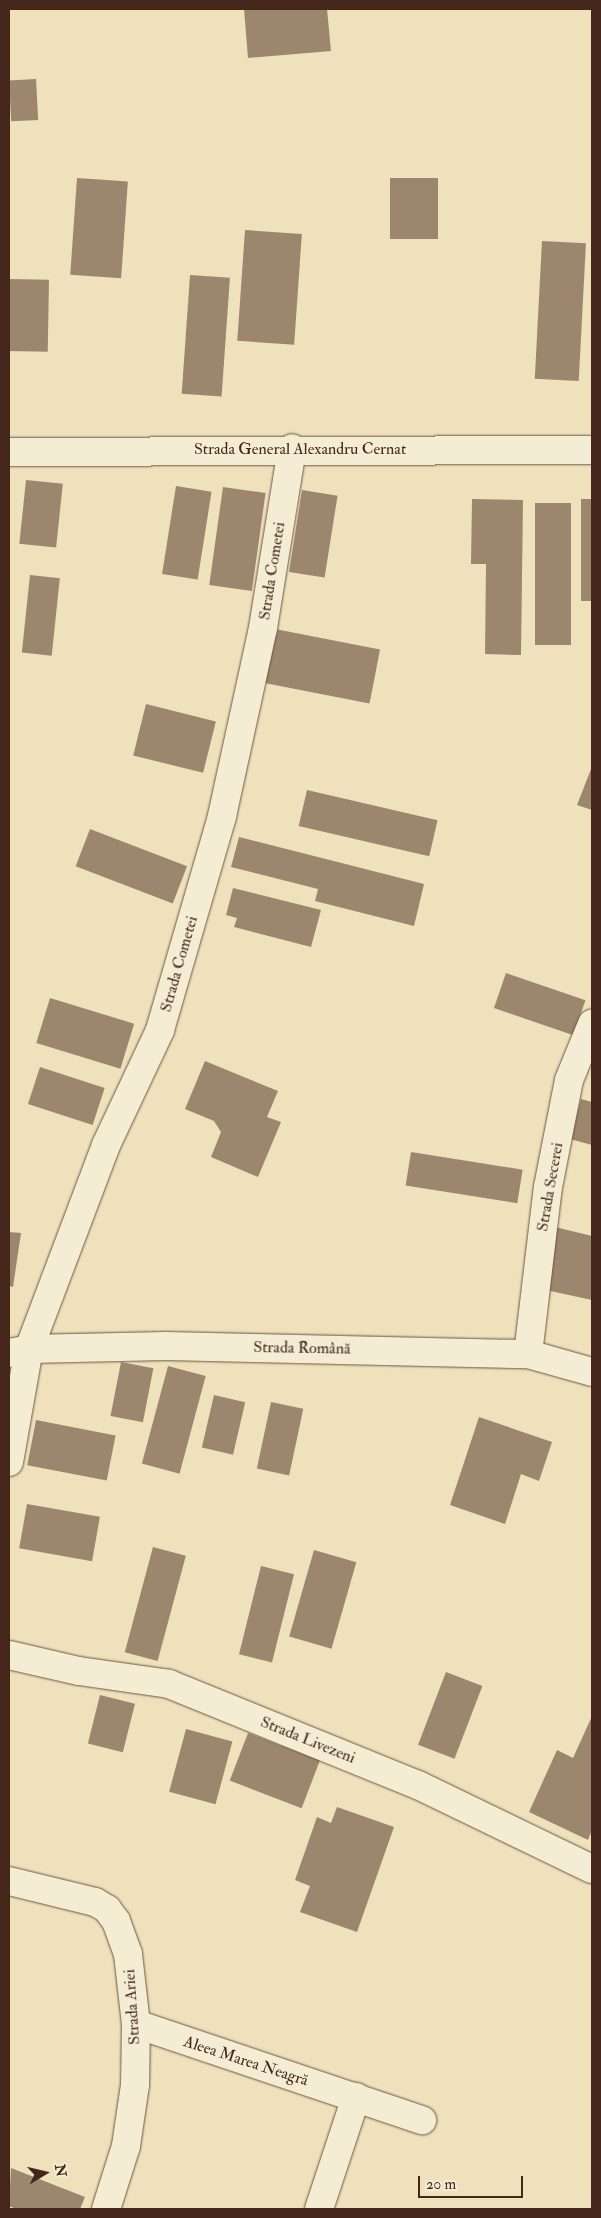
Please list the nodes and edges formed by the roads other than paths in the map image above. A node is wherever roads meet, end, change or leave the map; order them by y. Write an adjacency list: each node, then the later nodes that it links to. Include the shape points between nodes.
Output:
1 (292, 448): 2 (street, Strada General Alexandru Cernat); 3 (street, Strada General Alexandru Cernat); 5 (street, Strada Cometei, via 263,628 224,806 160,1030 106,1145)
2 (592, 450)
3 (9, 452)
4 (592, 1024): 6 (street, Strada Secerei, via 569,1080 533,1292)
5 (19, 1351): 6 (street, Strada Română, via 166,1346); 8 (street, Strada Cometei)
6 (528, 1354): 7 (street, Strada Română)
7 (592, 1372)
8 (9, 1462)
9 (9, 1655): 10 (street, Strada Livezeni, via 79,1671 169,1684 418,1785)
10 (592, 1870)
11 (9, 1881): 12 (street, Strada Ariei, via 95,1902 107,1909 116,1921 128,1954)
12 (136, 2024): 13 (street, Aleea Marea Neagră); 15 (street, Strada Ariei, via 135,2085 126,2146)
13 (356, 2097): 14 (street, Aleea Marea Neagră); 16 (street)
14 (422, 2120)
15 (106, 2209)
16 (319, 2209)

